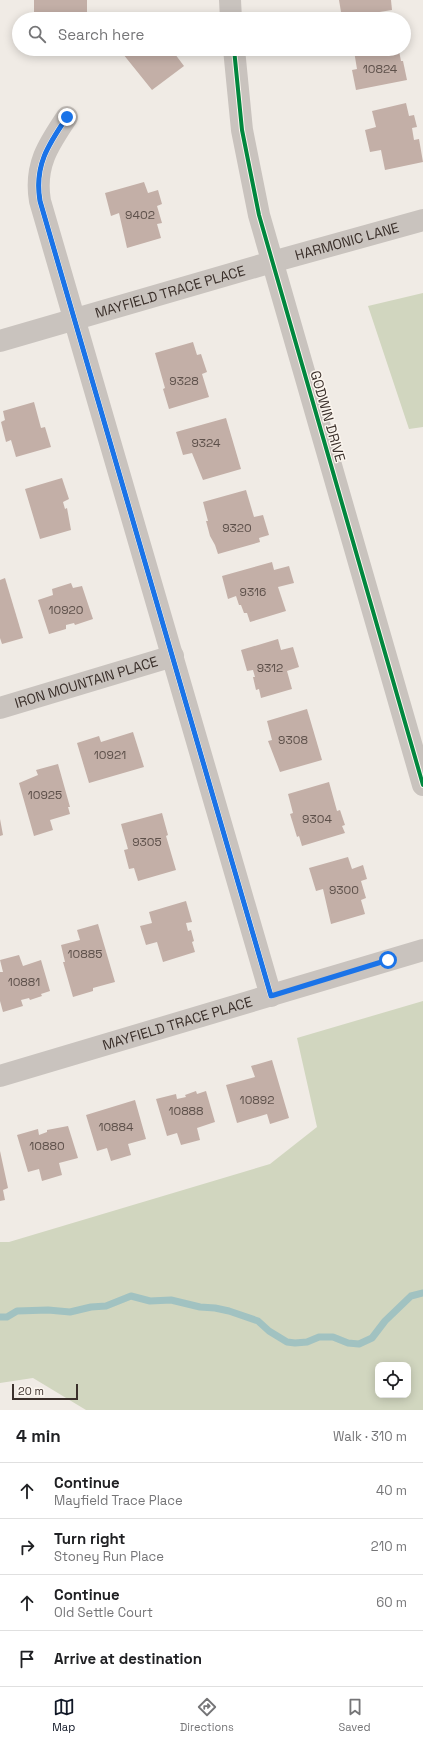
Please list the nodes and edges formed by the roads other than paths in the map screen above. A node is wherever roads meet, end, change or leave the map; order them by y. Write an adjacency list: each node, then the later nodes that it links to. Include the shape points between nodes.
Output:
1 (230, 0): 2 (street)
2 (231, 12)
3 (235, 56): 6 (street, GODWIN DRIVE, via 242,130 259,215)
4 (67, 117): 7 (street, via 43,157 38,176 38,189)
5 (423, 220): 6 (street, HARMONIC LANE)
6 (272, 262): 7 (street, MAYFIELD TRACE PLACE); 11 (street, GODWIN DRIVE)
7 (75, 320): 8 (street, MAYFIELD TRACE PLACE); 9 (street)
8 (0, 341)
9 (173, 656): 10 (street, IRON MOUNTAIN PLACE); 13 (street)
10 (0, 708)
11 (423, 785)
12 (423, 950): 13 (street, MAYFIELD TRACE PLACE)
13 (271, 996): 14 (street, MAYFIELD TRACE PLACE)
14 (0, 1076)

